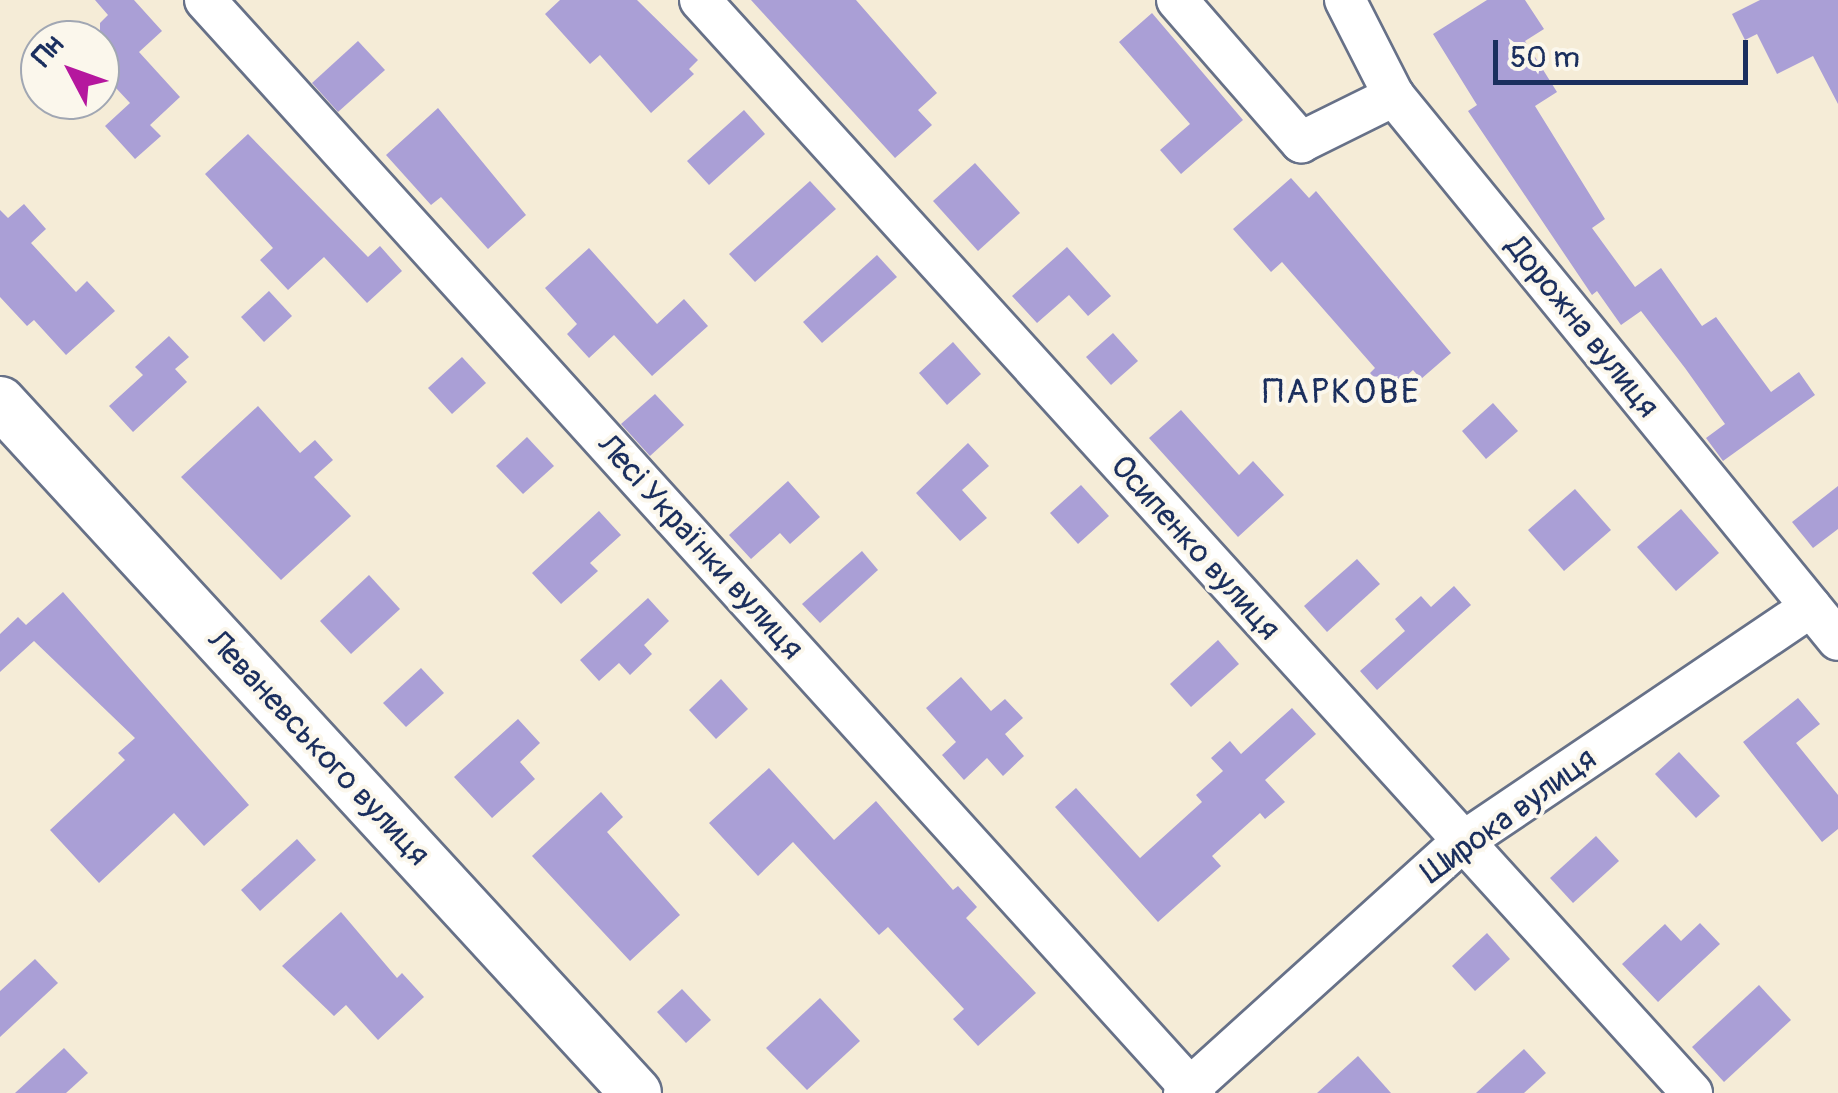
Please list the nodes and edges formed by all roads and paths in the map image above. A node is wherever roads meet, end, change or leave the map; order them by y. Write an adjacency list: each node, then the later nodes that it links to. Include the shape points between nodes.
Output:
1 (205, 0): 10 (street, Лесі Українки вулиця)
2 (700, 0): 9 (street, Осипенко вулиця)
3 (1177, 0): 5 (street, via 1302,142)
4 (1345, 0): 5 (street, Дорожна вулиця)
5 (1394, 96): 7 (street, Дорожна вулиця)
6 (0, 402): 11 (street, Леваневського вулиця)
7 (1811, 607): 8 (street, Дорожна вулиця); 9 (street, Широка вулиця)
8 (1838, 640)
9 (1461, 843): 10 (street, Широка вулиця); 12 (street, Осипенко вулиця)
10 (1190, 1091)
11 (636, 1093)
12 (1692, 1093)

